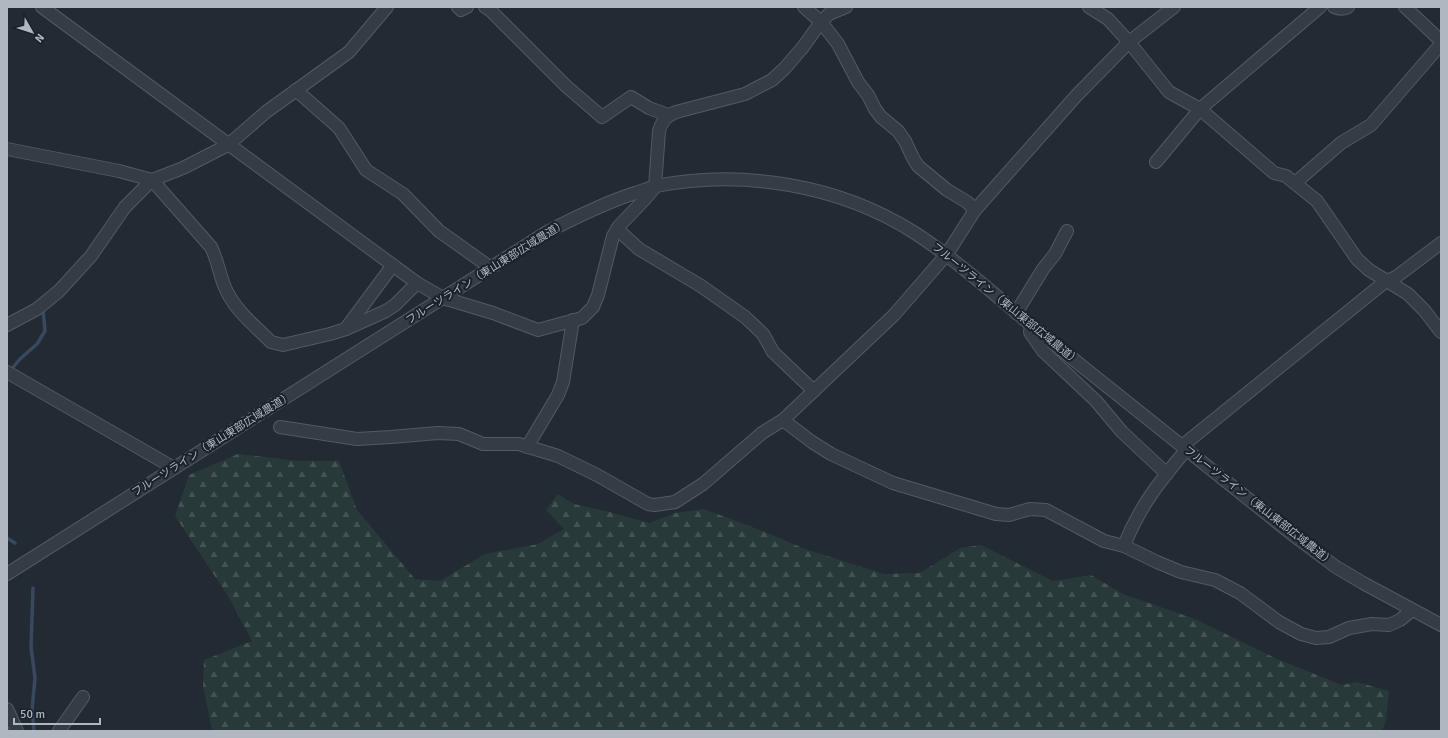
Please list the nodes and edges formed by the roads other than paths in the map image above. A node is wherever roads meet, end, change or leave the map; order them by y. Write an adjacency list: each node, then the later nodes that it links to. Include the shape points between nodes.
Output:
1 (42, 7): 21 (street)
2 (387, 7): 18 (street, via 349,52)
3 (458, 7): 4 (street, via 462,10)
4 (467, 7)
5 (485, 7): 20 (street, via 491,10 566,86 602,117 631,97)
6 (804, 7): 14 (street)
7 (846, 7): 14 (street, via 829,14)
8 (1089, 7): 16 (street, via 1108,19)
9 (1174, 7): 16 (street)
10 (1320, 7): 19 (street)
11 (1334, 7): 12 (street)
12 (1348, 7)
13 (1405, 7): 15 (street)
14 (821, 22): 20 (street, via 794,58 772,80 745,94); 27 (street, via 838,44 875,109 898,131 918,166)
15 (1441, 41)
16 (1129, 42): 19 (street, via 1169,92); 27 (street, via 1076,96)
17 (1441, 44): 25 (street, via 1371,125 1341,143)
18 (296, 90): 21 (street); 33 (street, via 339,128 366,170 403,194 439,231)
19 (1200, 109): 23 (street); 25 (street, via 1274,173 1286,176)
20 (668, 116): 26 (street, via 662,122 659,131)
21 (228, 145): 24 (street, via 183,168); 32 (street)
22 (7, 149): 24 (street)
23 (1156, 162)
24 (152, 180): 39 (street, via 125,207 92,256 59,291 37,309); 41 (street, via 211,247 224,286 236,308 271,342 283,345)
25 (1295, 183): 34 (street, via 1317,201 1357,259)
26 (655, 187): 28 (street); 31 (street, フルーツライン（東山東部広域農道）, via 726,179 784,184 811,190 848,201 886,217); 33 (street, フルーツライン（東山東部広域農道）, via 615,200 577,217 547,232)
27 (975, 210): 31 (street)
28 (617, 229): 38 (street, via 593,307); 44 (street, via 640,249 745,316 763,334 773,352)
29 (1067, 231): 37 (street)
30 (1441, 243): 34 (street, via 1396,277)
31 (946, 254): 37 (street, フルーツライン（東山東部広域農道）); 44 (street, via 894,315)
32 (393, 265): 35 (street); 41 (street)
33 (491, 268): 36 (street, フルーツライン（東山東部広域農道）)
34 (1386, 281): 42 (street, via 1408,294); 48 (street)
35 (417, 283): 36 (street); 41 (street, via 390,308)
36 (443, 298): 38 (street, via 538,330); 49 (street, フルーツライン（東山東部広域農道）)
37 (1016, 313): 40 (street, フルーツライン（東山東部広域農道）)
38 (577, 319): 47 (street, via 558,395)
39 (7, 325)
40 (1032, 325): 48 (street, フルーツライン（東山東部広域農道）); 50 (street, via 1030,332 1043,351)
41 (346, 329)
42 (1441, 332)
43 (11, 374): 49 (street)
44 (814, 390): 45 (street)
45 (783, 420): 47 (street, via 762,433 703,484 675,502 655,506 558,456); 51 (street, via 831,454 893,483 996,514 1009,515 1030,509 1046,510 1104,541)
46 (280, 427): 47 (street, via 357,439 438,433 459,434 483,444 519,444)
47 (527, 447)
48 (1184, 448): 50 (street); 53 (street, フルーツライン（東山東部広域農道）, via 1336,567)
49 (174, 468): 52 (street, フルーツライン（東山東部広域農道）)
50 (1167, 474): 51 (street, via 1132,526)
51 (1124, 546): 53 (street, via 1181,572 1215,580 1240,593 1279,622 1300,634 1316,638 1329,637 1349,628 1372,624 1389,625)
52 (7, 574)
53 (1412, 610): 54 (street, フルーツライン（東山東部広域農道）)
54 (1441, 626)
55 (83, 697): 58 (street)
56 (7, 708): 57 (street)
57 (17, 731)
58 (59, 731)

